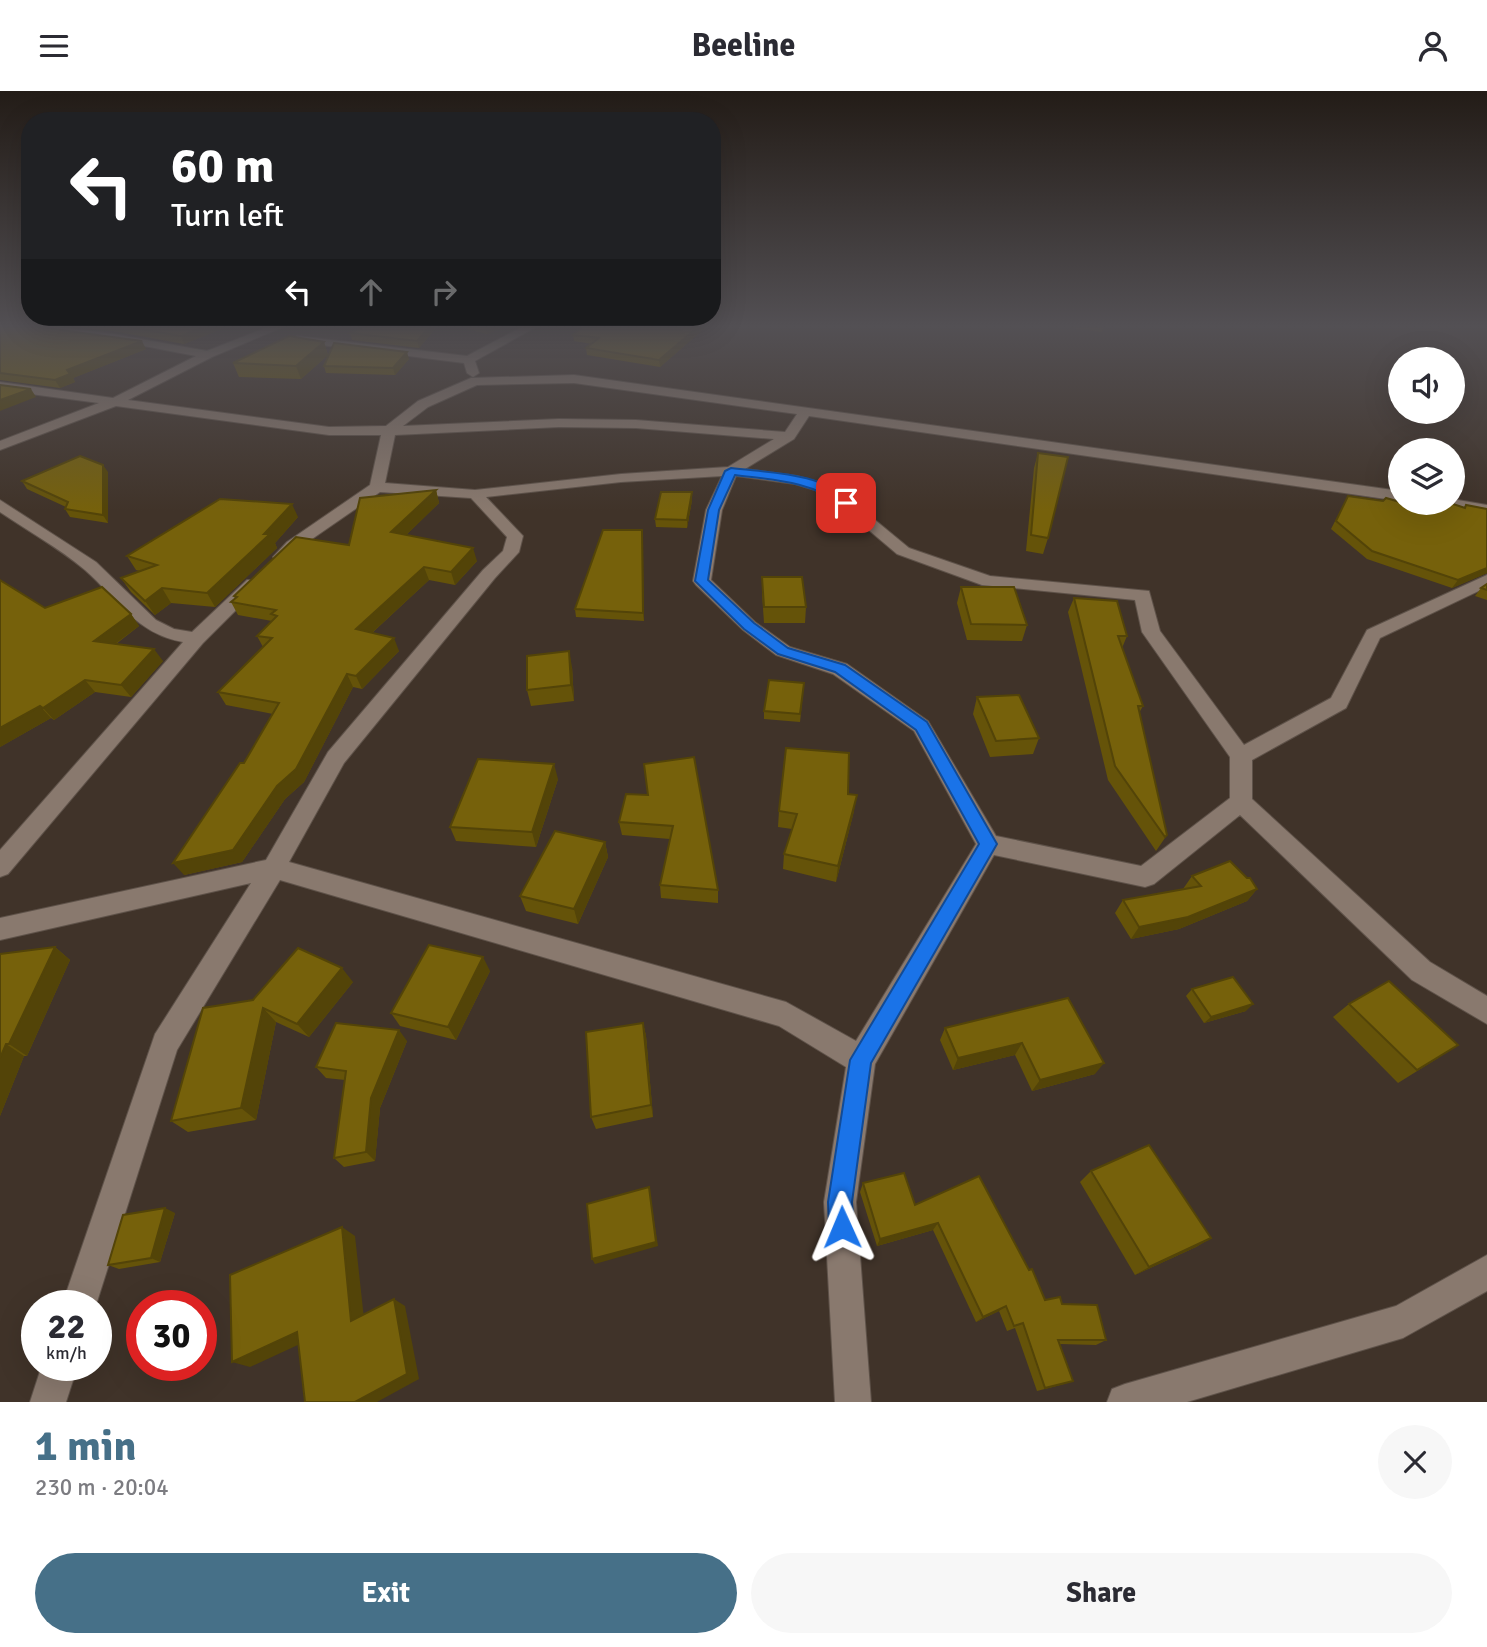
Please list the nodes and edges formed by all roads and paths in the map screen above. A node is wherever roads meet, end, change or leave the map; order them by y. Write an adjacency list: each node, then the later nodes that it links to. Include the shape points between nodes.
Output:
1 (16, 388): 5 (street)
2 (142, 388): 5 (street)
3 (459, 388): 7 (street, via 423,404)
4 (638, 388): 6 (street)
5 (114, 402): 7 (street, via 329,431); 9 (street)
6 (805, 412): 8 (street); 13 (street)
7 (389, 431): 8 (street, via 584,423); 11 (street)
8 (789, 436): 10 (street)
9 (0, 446)
10 (731, 471): 12 (street); 19 (street, via 797,480 830,490 903,551 988,582 1143,594 1151,632); 21 (street, via 714,510 702,581 783,651 840,669 921,726)
11 (377, 487): 12 (street); 18 (street, via 293,545)
12 (475, 494): 23 (street, via 515,536 511,552 336,758)
13 (1388, 494)
14 (0, 505): 18 (street, via 90,566 150,624)
15 (1465, 506): 16 (street)
16 (1487, 510)
17 (1487, 580): 19 (street, via 1373,634 1339,703)
18 (195, 639): 22 (street)
19 (1241, 756): 20 (street)
20 (1241, 802): 21 (street, via 1145,877); 25 (street, via 1421,971)
21 (988, 844): 26 (street)
22 (0, 867)
23 (274, 868): 24 (street); 26 (street, via 786,1015); 28 (street, via 166,1044)
24 (0, 929)
25 (1487, 1011)
26 (860, 1060): 31 (street, via 840,1202)
27 (1487, 1272): 32 (street, via 1403,1321)
28 (84, 1290)
29 (55, 1381): 30 (street)
30 (48, 1402)
31 (853, 1402)
32 (1125, 1402)

